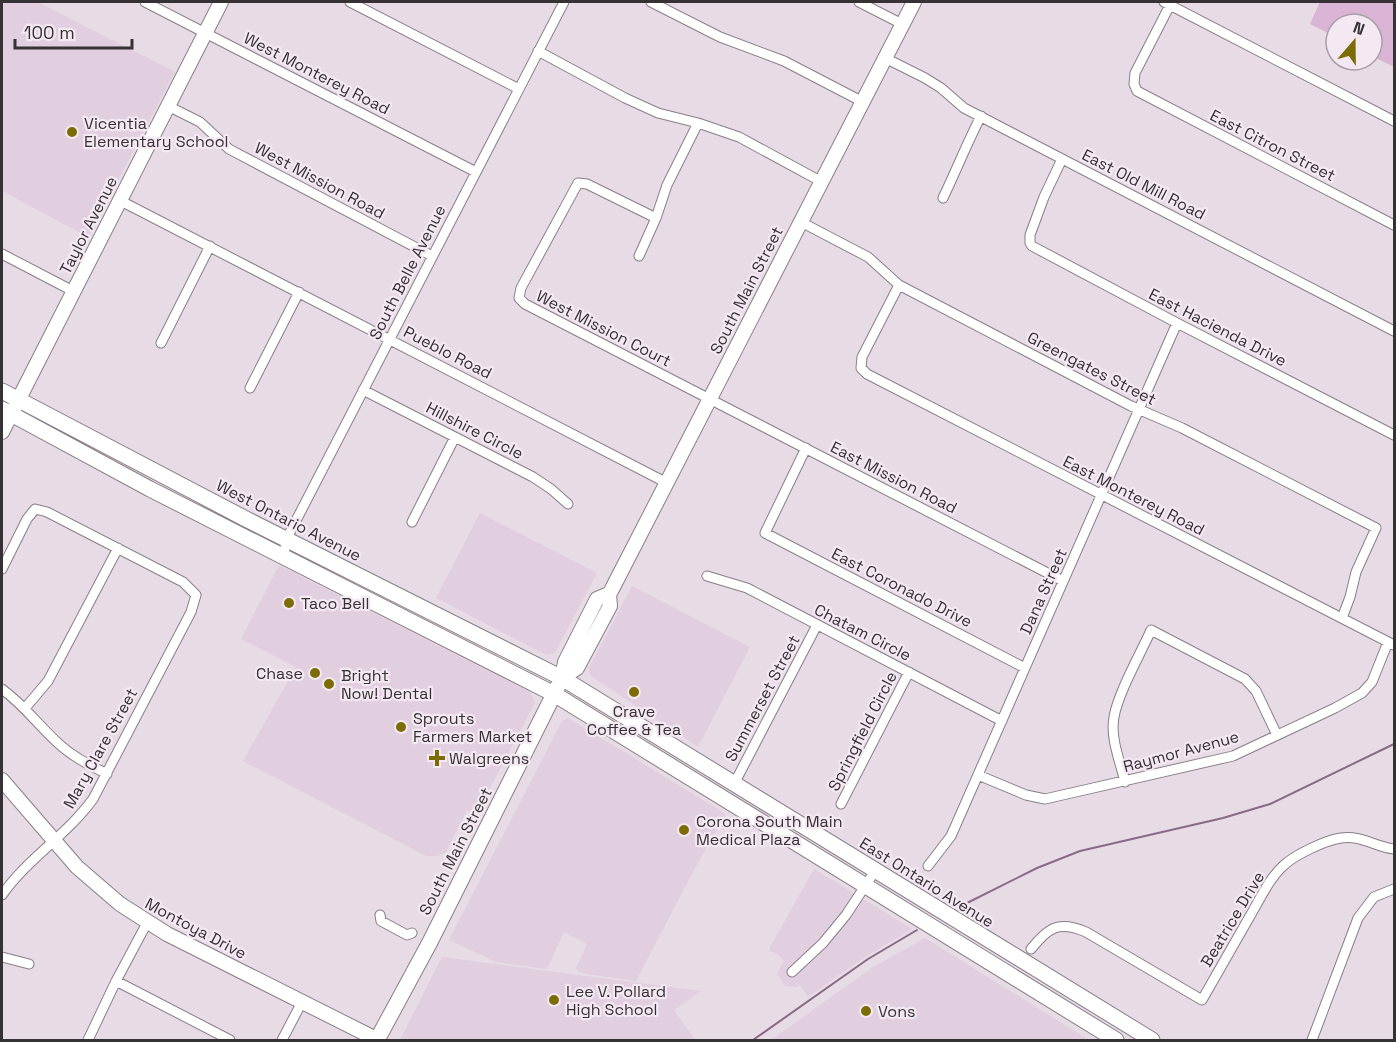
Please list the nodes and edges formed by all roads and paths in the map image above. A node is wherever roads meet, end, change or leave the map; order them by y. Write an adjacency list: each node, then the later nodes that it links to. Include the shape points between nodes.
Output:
1 (145, 2): 10 (street, West Monterey Road)
2 (221, 2): 10 (street, Taylor Avenue)
3 (350, 2): 13 (street)
4 (564, 2): 11 (street, South Belle Avenue)
5 (651, 2): 14 (street, via 720,37 784,61)
6 (859, 2): 9 (street)
7 (914, 2): 9 (street, South Main Street)
8 (1167, 3): 17 (street); 26 (street, East Citron Street, via 1135,73 1137,91)
9 (902, 24): 12 (street, South Main Street)
10 (205, 32): 15 (street, Taylor Avenue); 20 (street, West Monterey Road)
11 (538, 51): 13 (street, South Belle Avenue); 18 (street, via 658,113)
12 (885, 58): 14 (street, South Main Street); 16 (street, East Old Mill Road, via 925,78)
13 (519, 89): 20 (street, South Belle Avenue)
14 (863, 102): 21 (street, South Main Street)
15 (168, 106): 23 (street, Taylor Avenue); 29 (street, West Mission Road, via 200,122 229,149)
16 (981, 116): 19 (street, East Old Mill Road); 22 (street)
17 (1395, 121)
18 (698, 123): 21 (street, via 739,137); 24 (street, via 667,185)
19 (1062, 159): 34 (street, East Hacienda Drive, via 1044,196 1030,243); 35 (street, East Old Mill Road)
20 (476, 172): 29 (street, South Belle Avenue)
21 (822, 182): 25 (street, South Main Street)
22 (943, 198)
23 (119, 200): 27 (street, Pueblo Road); 32 (street, Taylor Avenue)
24 (656, 218): 30 (street); 41 (street, West Mission Court, via 578,183 519,298)
25 (801, 222): 31 (street, Greengates Street, via 868,257); 41 (street, South Main Street)
26 (1395, 225)
27 (210, 246): 33 (street, Pueblo Road); 37 (street)
28 (2, 254): 32 (street)
29 (432, 256): 36 (street, South Belle Avenue)
30 (639, 256)
31 (899, 285): 43 (street, Greengates Street); 49 (street, East Monterey Road, via 862,357 861,368)
32 (73, 291): 42 (street, Taylor Avenue)
33 (300, 292): 36 (street, Pueblo Road); 38 (street)
34 (1177, 323): 43 (street, Dana Street); 45 (street, East Hacienda Drive)
35 (1395, 331)
36 (390, 339): 39 (street, South Belle Avenue); 48 (street, Pueblo Road)
37 (161, 343)
38 (250, 388)
39 (363, 390): 46 (street, Hillshire Circle); 52 (street, South Belle Avenue)
40 (2, 392): 42 (main road, West Ontario Avenue)
41 (711, 399): 47 (street, East Mission Road); 48 (street, South Main Street)
42 (10, 407): 44 (street, Taylor Avenue); 52 (main road, West Ontario Avenue); 54 (main road, West Ontario Avenue, via 150,489)
43 (1139, 410): 49 (street, Dana Street); 58 (street, Greengates Street, via 1182,428 1376,528 1356,572)
44 (2, 432)
45 (1395, 435)
46 (455, 437): 50 (street, Hillshire Circle, via 533,477); 51 (street)
47 (806, 448): 57 (street, East Mission Road); 61 (street, East Coronado Drive, via 765,533)
48 (667, 483): 63 (street, South Main Street, via 609,594 597,599 565,662)
49 (1101, 495): 57 (street, Dana Street); 58 (street, East Monterey Road)
50 (568, 504)
51 (412, 522)
52 (286, 538): 54 (street, South Belle Avenue); 63 (main road, West Ontario Avenue)
53 (118, 548): 55 (street, via 34,509); 66 (street, via 48,681); 70 (street, Mary Clare Street, via 183,582 196,595 191,612)
54 (283, 558): 65 (main road, West Ontario Avenue)
55 (2, 569)
56 (707, 576): 59 (street, Chatam Circle, via 747,588)
57 (1063, 581): 61 (street, Dana Street)
58 (1342, 618): 60 (street, East Monterey Road)
59 (817, 625): 62 (street, Chatam Circle); 74 (street, Summerset Street)
60 (1391, 643): 68 (street, Raymor Avenue, via 1372,682 1362,693)
61 (1025, 668): 67 (street, Dana Street)
62 (909, 672): 67 (street, Chatam Circle); 75 (street, Springfield Circle)
63 (562, 678): 65 (main road, South Main Street); 74 (main road, East Ontario Avenue)
64 (2, 689): 66 (street)
65 (554, 694): 69 (main road); 93 (main road, South Main Street)
66 (26, 707): 70 (street, via 60,745)
67 (1002, 721): 71 (street, Dana Street)
68 (1277, 735): 73 (street, Raymor Avenue, via 1233,756); 73 (street, via 1256,692 1245,679 1151,630 1114,718 1115,742)
69 (642, 747): 74 (main road, via 672,758 721,787 729,789); 80 (main road)
70 (107, 774): 76 (street, Mary Clare Street, via 78,819)
71 (978, 775): 73 (street, Raymor Avenue, via 1045,799); 78 (street, Dana Street, via 951,836)
72 (2, 780): 76 (street, Montoya Drive)
73 (1125, 782)
74 (734, 784): 79 (main road, East Ontario Avenue)
75 (841, 804)
76 (55, 842): 82 (street, Mary Clare Street); 84 (street, Montoya Drive, via 100,888)
77 (1395, 849): 86 (street, Beatrice Drive, via 1366,840 1341,838 1289,861 1267,888 1202,1000 1074,927 1052,928)
78 (928, 866)
79 (876, 871): 80 (street); 97 (main road, East Ontario Avenue)
80 (866, 886): 89 (street, via 823,943); 96 (main road)
81 (1395, 889): 98 (street, via 1374,897 1358,918)
82 (2, 895)
83 (380, 915): 85 (street, via 381,921 407,935)
84 (147, 923): 90 (street); 91 (street, Montoya Drive)
85 (412, 933)
86 (1031, 950)
87 (2, 957): 88 (street)
88 (28, 964)
89 (792, 972)
90 (116, 981): 92 (street); 94 (street)
91 (302, 1002): 93 (street, Montoya Drive); 95 (street)
92 (223, 1039)
93 (378, 1040)
94 (88, 1041)
95 (282, 1041)
96 (1116, 1041)
97 (1152, 1041)
98 (1312, 1041)

